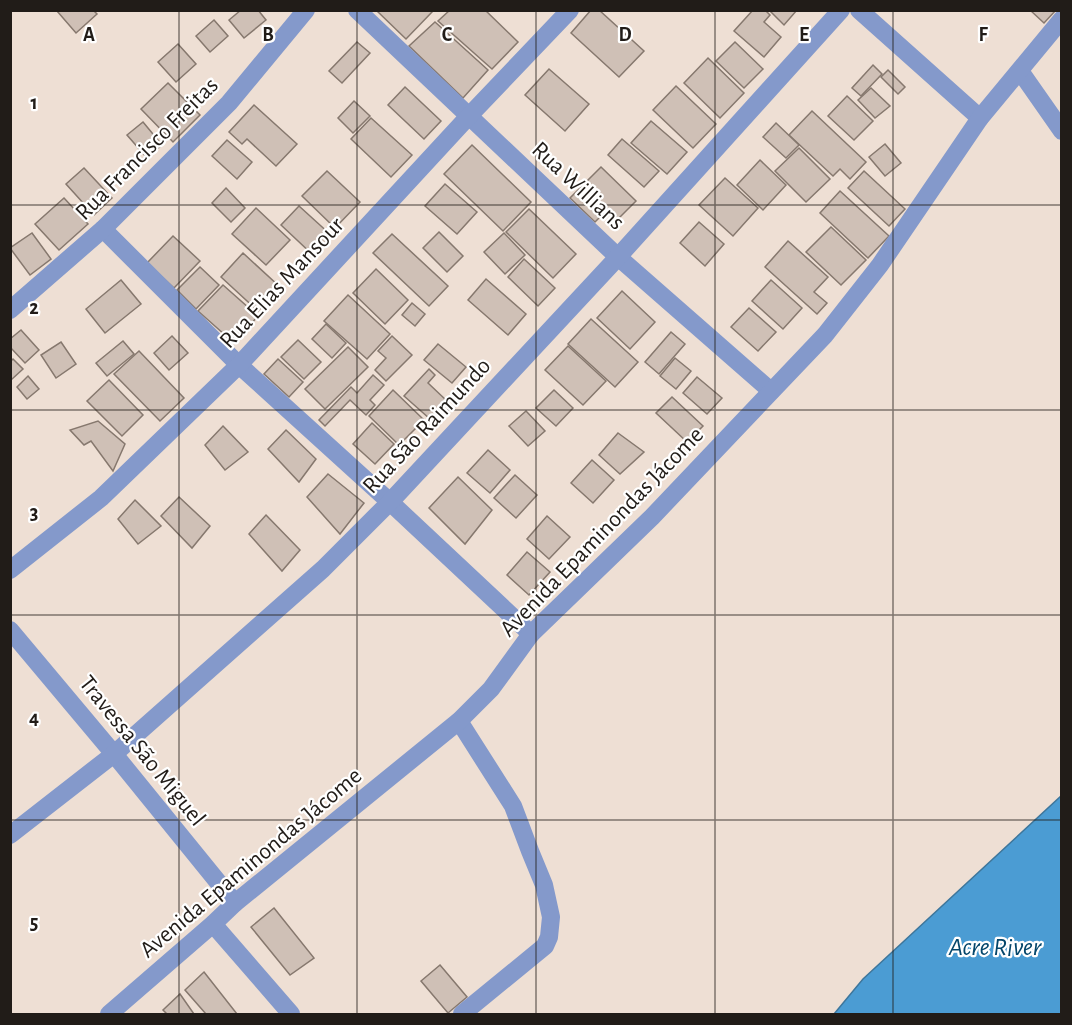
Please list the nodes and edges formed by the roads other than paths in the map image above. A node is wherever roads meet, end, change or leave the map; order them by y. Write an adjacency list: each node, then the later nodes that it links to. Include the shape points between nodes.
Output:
1 (306, 10): 11 (street, Rua Francisco Freitas, via 229,103)
2 (357, 10): 8 (street, Rua Willians)
3 (570, 10): 8 (street, Rua Elias Mansour)
4 (841, 10): 12 (street, Rua São Raimundo)
5 (859, 10): 9 (street)
6 (1062, 19): 7 (street, Avenida Epaminondas Jácome)
7 (1020, 71): 9 (street, Avenida Epaminondas Jácome); 10 (street)
8 (468, 117): 12 (street, Rua Willians); 14 (street, Rua Elias Mansour)
9 (980, 118): 15 (street, Avenida Epaminondas Jácome, via 880,265 825,335)
10 (1062, 131)
11 (103, 229): 13 (street, Rua Francisco Freitas); 14 (street)
12 (618, 257): 15 (street, Rua Willians); 16 (street, Rua São Raimundo)
13 (10, 310)
14 (239, 365): 16 (street); 17 (street, Rua Elias Mansour, via 101,498)
15 (771, 392): 19 (street, Avenida Epaminondas Jácome, via 652,517)
16 (390, 502): 19 (street); 21 (street, Rua São Raimundo, via 323,569)
17 (10, 570)
18 (10, 630): 21 (street, Travessa São Miguel)
19 (531, 634): 20 (street, Avenida Epaminondas Jácome, via 491,689)
20 (459, 721): 23 (street, Avenida Epaminondas Jácome); 27 (street, via 513,806 544,885 551,917 545,946)
21 (114, 754): 22 (street, Rua São Raimundo); 23 (street, Travessa São Miguel)
22 (10, 835)
23 (235, 903): 24 (street, Avenida Epaminondas Jácome)
24 (213, 924): 25 (street, Avenida Epaminondas Jácome); 26 (street)
25 (109, 1014)
26 (291, 1014)
27 (462, 1014)

